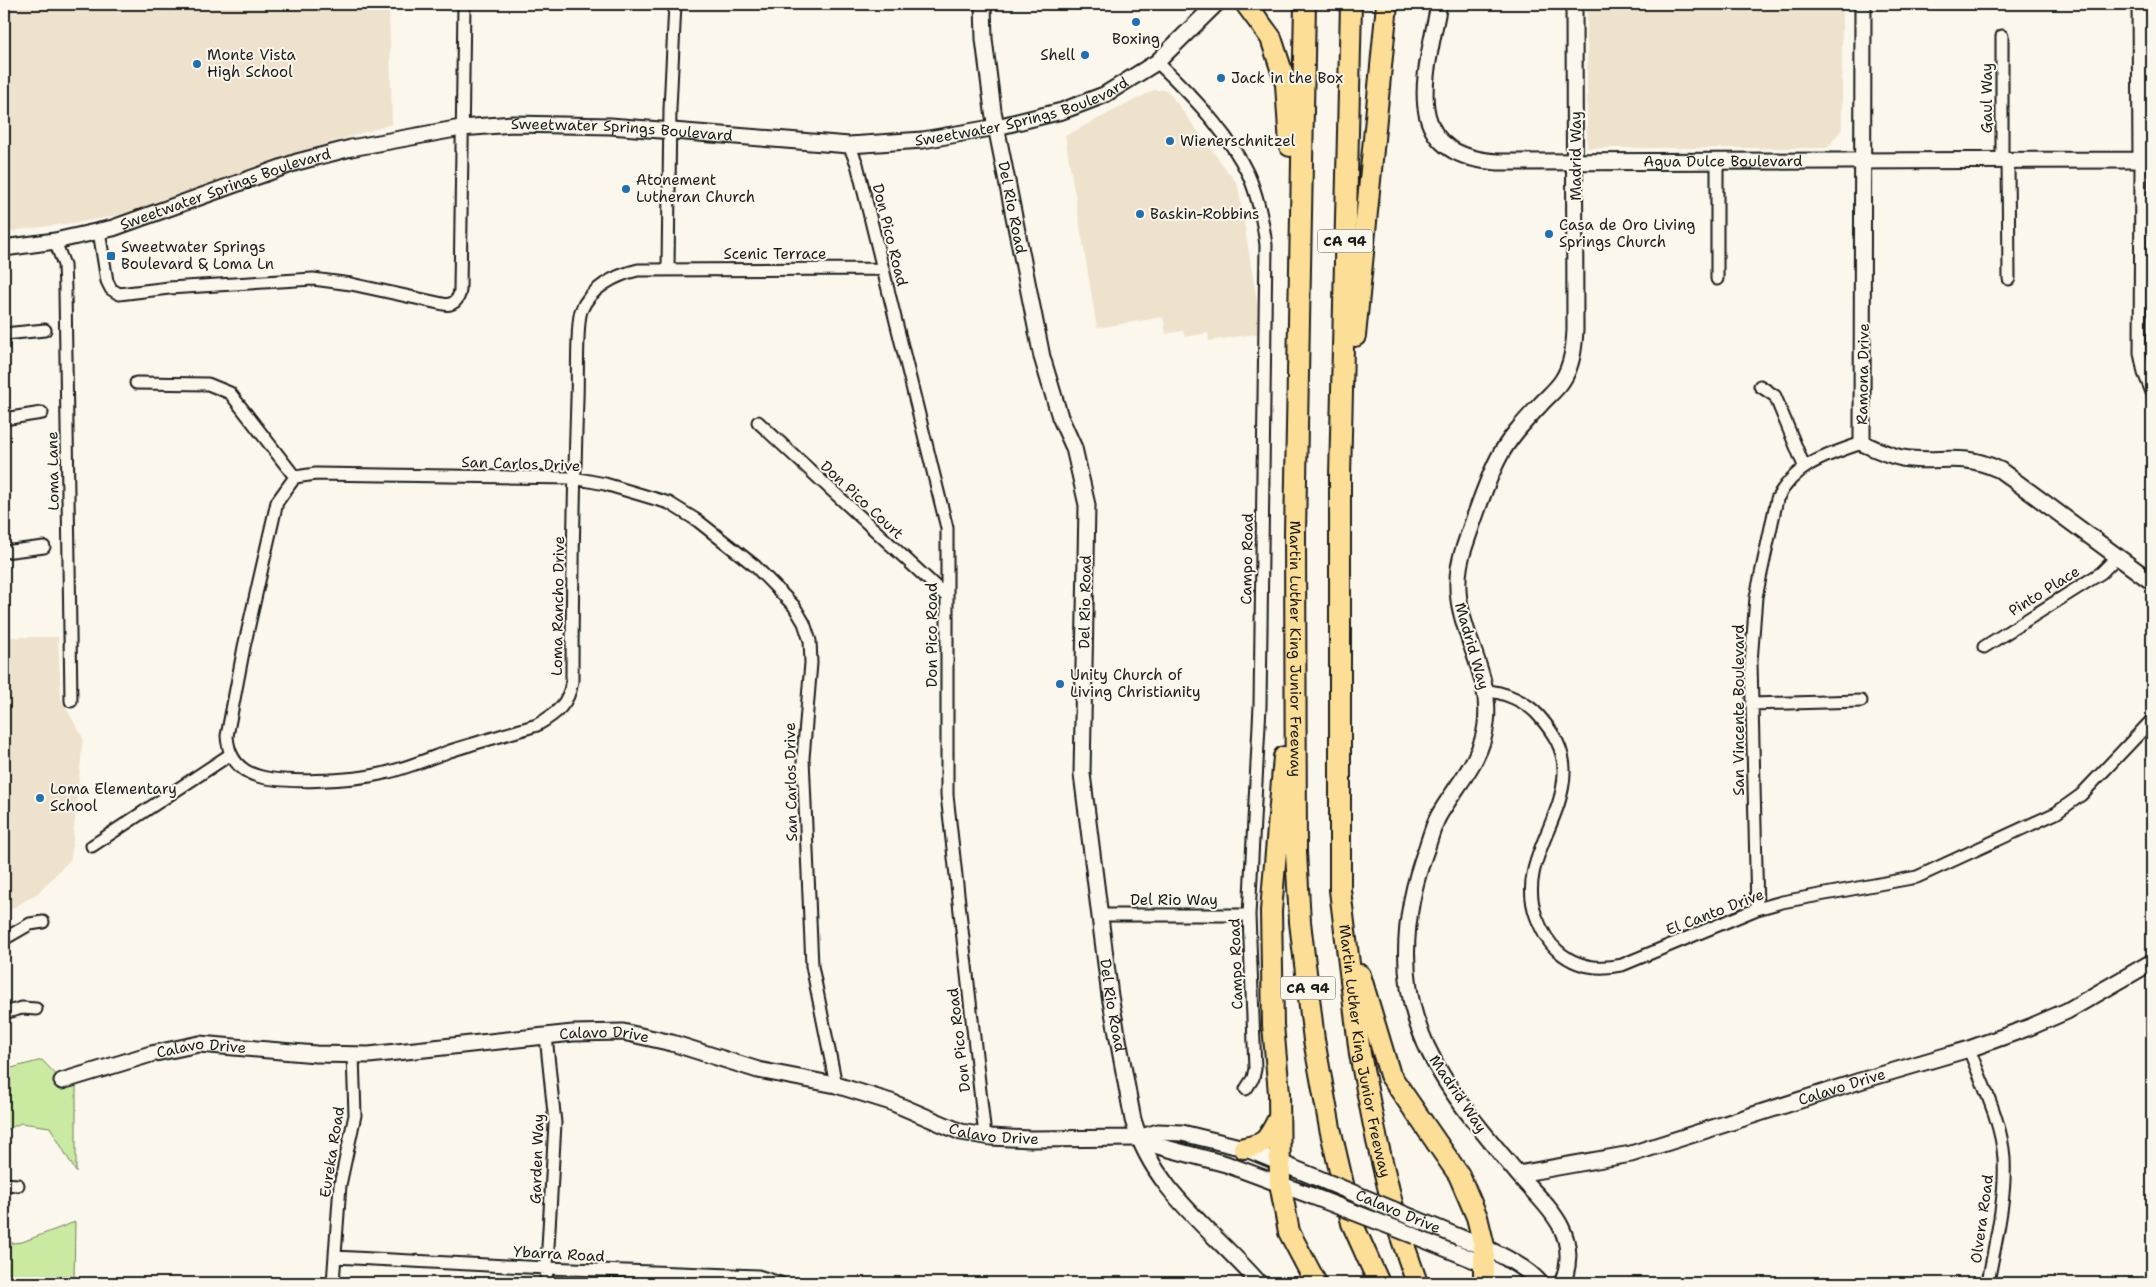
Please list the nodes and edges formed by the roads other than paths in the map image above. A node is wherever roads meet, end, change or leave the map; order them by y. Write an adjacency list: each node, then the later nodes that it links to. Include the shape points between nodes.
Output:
1 (464, 4): 16 (street)
2 (675, 4): 17 (street)
3 (983, 4): 15 (street, Del Rio Road, via 984,39)
4 (1216, 4): 14 (street, Sweetwater Springs Boulevard)
5 (1246, 4): 39 (highway, via 1271,38 1286,84 1295,275)
6 (1305, 4): 39 (highway, Martin Luther King Junior Freeway / CA 94)
7 (1351, 4): 43 (highway, Martin Luther King Junior Freeway / CA 94)
8 (1387, 4): 43 (highway)
9 (1439, 4): 23 (street, Agua Dulce Boulevard, via 1423,98 1428,118 1438,137 1454,150 1479,160)
10 (1574, 4): 23 (street, Madrid Way)
11 (1863, 4): 22 (street, Ramona Drive)
12 (2140, 4): 21 (street)
13 (2002, 36): 20 (street, Gaul Way)
14 (1156, 62): 15 (street, Sweetwater Springs Boulevard, via 1104,95 1062,111); 62 (street, Campo Road, via 1176,80 1229,143 1248,174 1266,245 1260,706)
15 (997, 127): 18 (street, Sweetwater Springs Boulevard, via 923,140); 61 (street, Del Rio Road, via 1042,357 1060,417 1074,448 1087,505 1082,774)
16 (461, 128): 17 (street, Sweetwater Springs Boulevard, via 513,124); 24 (street, Sweetwater Springs Boulevard, via 351,148 297,162); 24 (street, via 460,290 458,298 449,304 313,279 119,294 107,282)
17 (670, 131): 18 (street, Sweetwater Springs Boulevard); 27 (street)
18 (849, 145): 28 (street, Don Pico Road, via 857,164)
19 (1716, 160): 22 (street, Agua Dulce Boulevard); 23 (street, Agua Dulce Boulevard); 29 (street)
20 (2005, 160): 21 (street, Agua Dulce Boulevard); 22 (street, Agua Dulce Boulevard); 30 (street, Gaul Way)
21 (2146, 160): 35 (street, via 2140,353)
22 (1863, 161): 40 (street, Ramona Drive)
23 (1576, 162): 52 (street, Madrid Way, via 1572,355 1562,382 1513,436 1498,458 1459,566 1457,592 1461,615)
24 (99, 231): 25 (street, Sweetwater Springs Boulevard)
25 (55, 242): 26 (street, Sweetwater Springs Boulevard); 53 (street, Loma Lane, via 64,265 65,281)
26 (4, 248)
27 (668, 269): 28 (street, Scenic Terrace); 44 (street, Loma Rancho Drive, via 638,270 618,276 596,291 581,312)
28 (882, 269): 49 (street, Don Pico Road, via 947,528)
29 (1717, 279)
30 (2009, 279)
31 (45, 330): 32 (street)
32 (4, 334)
33 (136, 383): 42 (street, via 208,384 230,393)
34 (1760, 386): 41 (street, via 1775,396)
35 (2152, 392)
36 (42, 413): 37 (street)
37 (4, 419)
38 (758, 422): 49 (street, Don Pico Court)
39 (1297, 423): 51 (highway, Martin Luther King Junior Freeway / CA 94)
40 (1862, 442): 41 (street, San Vincente Boulevard); 47 (street, Ramona Drive, via 1902,458 1953,458 1984,463 2016,480)
41 (1804, 466): 55 (street, San Vincente Boulevard, via 1784,485 1777,499 1754,617)
42 (294, 477): 44 (street, San Carlos Drive, via 316,474); 57 (street, via 277,502 228,730)
43 (1340, 477): 59 (highway, Martin Luther King Junior Freeway / CA 94)
44 (574, 478): 57 (street, Loma Rancho Drive, via 572,681 567,699 555,714 537,725 386,773 352,779 291,780 257,776 239,765); 72 (street, San Carlos Drive, via 669,504 698,521 755,566 794,606 804,623 810,641 811,663 803,758 812,966)
45 (44, 547): 46 (street)
46 (4, 552)
47 (2118, 556): 48 (street, Ramona Drive); 50 (street, Pinto Place, via 2101,572)
48 (2152, 582)
49 (947, 598): 75 (street, Don Pico Road, via 947,806)
50 (1984, 647)
51 (1294, 683): 74 (highway, via 1272,882 1273,1025); 94 (highway, Martin Luther King Junior Freeway / CA 94, via 1296,852 1300,922 1314,1040 1352,1223)
52 (1485, 691): 60 (street, El Canto Drive, via 1495,691 1534,710 1550,728 1562,754 1562,790 1535,864 1531,886 1538,922 1548,940 1561,953 1582,965 1614,967); 79 (street, Madrid Way, via 1486,723 1482,744 1437,819 1416,878 1408,920 1406,972 1414,1011 1430,1054 1461,1103)
53 (71, 701)
54 (1861, 701): 55 (street)
55 (1751, 704): 60 (street, San Vincente Boulevard)
56 (2152, 720): 60 (street, El Canto Drive, via 2081,795 2056,813 1917,877 1782,902)
57 (231, 754): 58 (street)
58 (92, 846)
59 (1340, 890): 85 (highway, via 1367,1000 1390,1075 1459,1175 1477,1217); 95 (highway, Martin Luther King Junior Freeway / CA 94, via 1366,1083 1398,1228)
60 (1757, 910)
61 (1100, 915): 62 (street, Del Rio Way); 76 (street, Del Rio Road, via 1110,996)
62 (1249, 915): 73 (street, Campo Road, via 1255,1069)
63 (43, 922): 64 (street, via 30,924)
64 (4, 939)
65 (2152, 962): 69 (street, Calavo Drive, via 2067,1011)
66 (36, 1009): 67 (street, via 22,1008)
67 (4, 1013)
68 (546, 1036): 70 (street, Calavo Drive); 72 (street, Calavo Drive, via 623,1032 758,1070); 86 (street, Garden Way, via 555,1123)
69 (1969, 1049): 79 (street, Calavo Drive, via 1631,1154); 88 (street, Olvera Road, via 1998,1128 2004,1158 2003,1196)
70 (353, 1055): 71 (street, Calavo Drive, via 199,1044 151,1054); 84 (street, Eureka Road, via 355,1114 340,1184)
71 (62, 1081)
72 (836, 1085): 75 (street, Calavo Drive, via 891,1102 962,1132)
73 (1246, 1089)
74 (1279, 1118): 77 (highway, via 1261,1145); 78 (highway)
75 (985, 1136): 76 (street, Calavo Drive)
76 (1138, 1138): 77 (street, Calavo Drive, via 1158,1132 1182,1133); 80 (street, Calavo Drive); 92 (street, Del Rio Road, via 1164,1184)
77 (1244, 1148): 78 (street, Calavo Drive)
78 (1280, 1162): 80 (highway); 83 (street, Calavo Drive, bridge)
79 (1518, 1174): 98 (street, Madrid Way, via 1562,1229 1568,1253)
80 (1280, 1183): 83 (street, Calavo Drive, bridge, via 1374,1220); 93 (highway, via 1289,1232)
81 (4, 1184): 82 (street)
82 (18, 1185)
83 (1457, 1244): 85 (street)
84 (335, 1257): 86 (street, Ybarra Road); 89 (street, Eureka Road)
85 (1484, 1264): 96 (street); 97 (street, via 1508,1259)
86 (546, 1268): 87 (street, Ybarra Road); 90 (street, Garden Way)
87 (672, 1278): 91 (street, Ybarra Road, via 758,1276)
88 (1989, 1278)
89 (334, 1283)
90 (546, 1283)
91 (780, 1283)
92 (1258, 1283)
93 (1316, 1283)
94 (1379, 1283)
95 (1417, 1283)
96 (1514, 1283)
97 (1540, 1283)
98 (1562, 1283)

